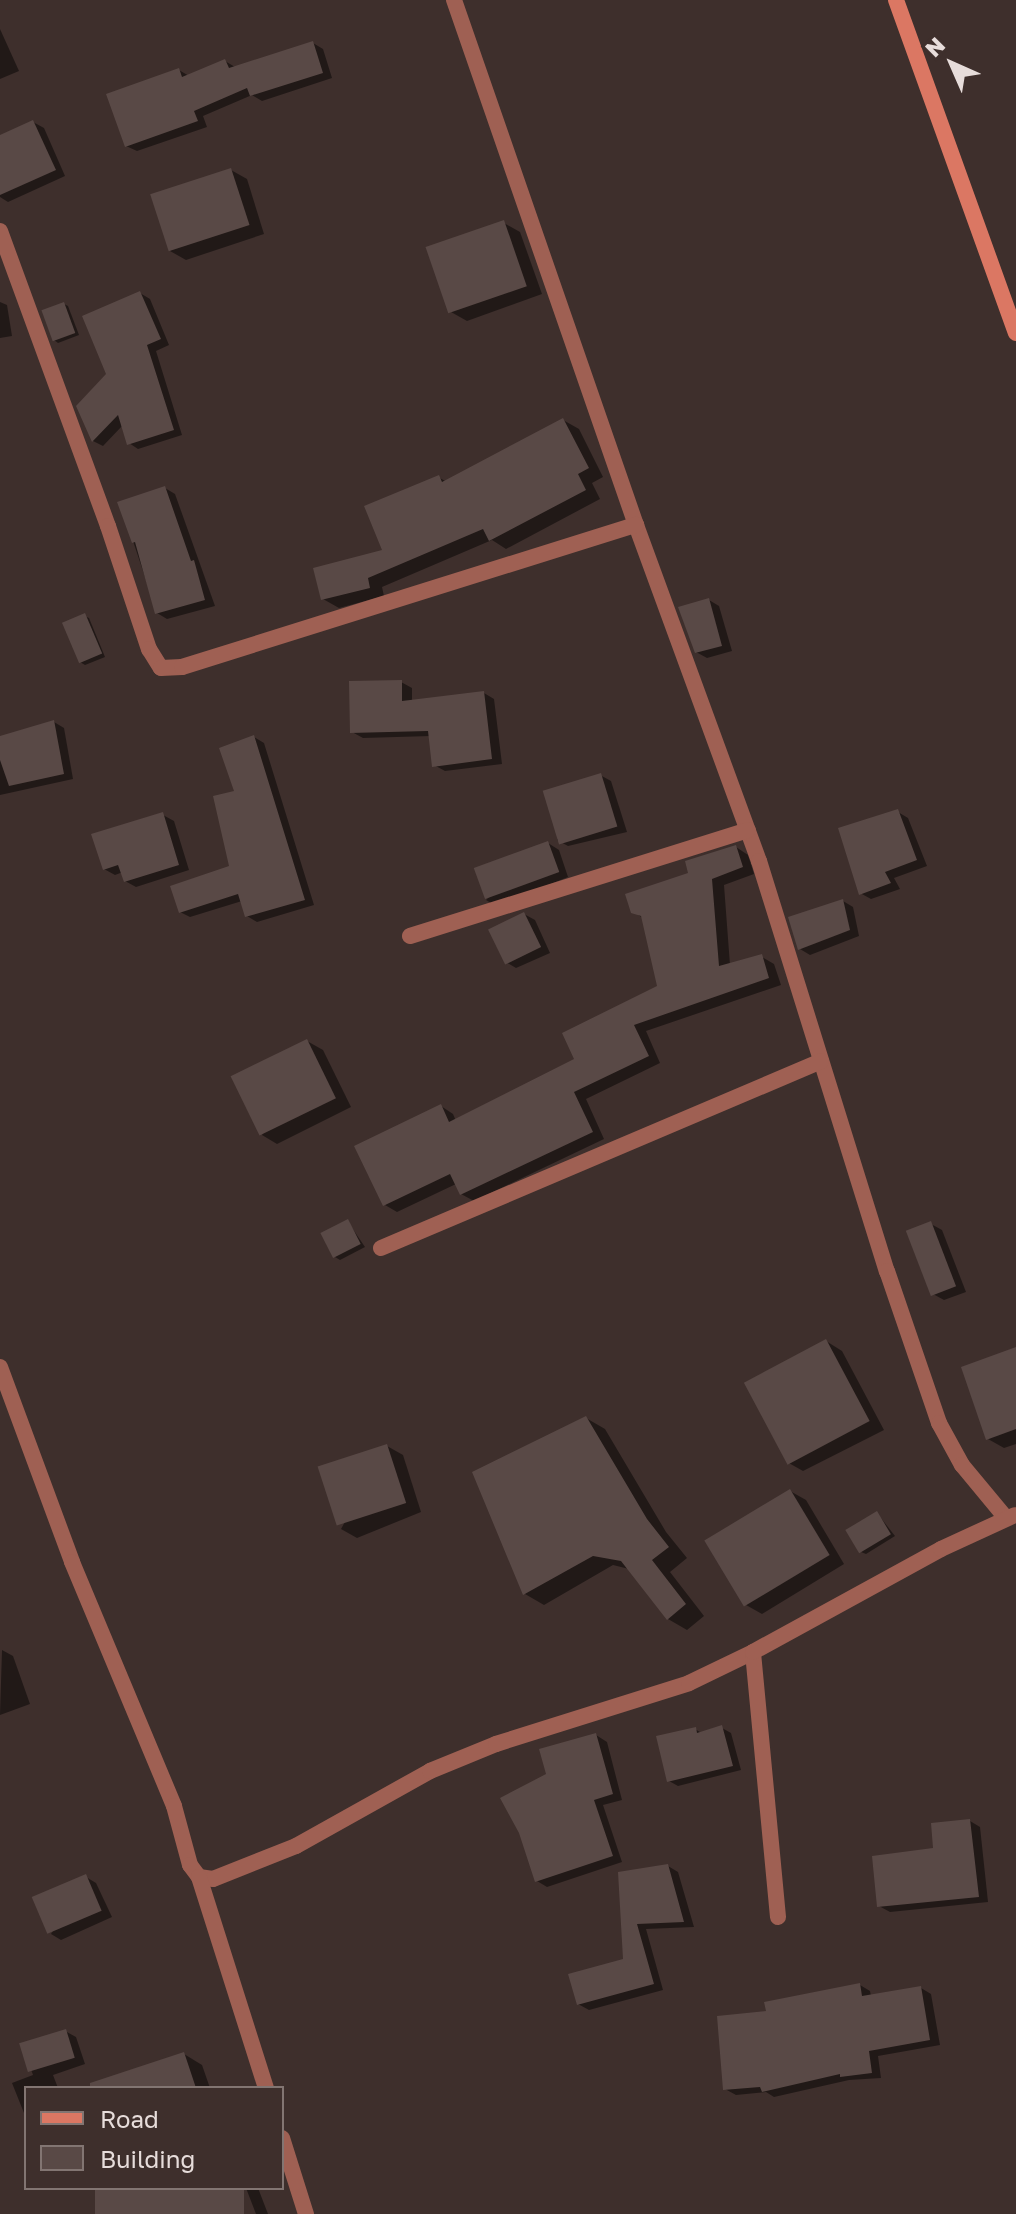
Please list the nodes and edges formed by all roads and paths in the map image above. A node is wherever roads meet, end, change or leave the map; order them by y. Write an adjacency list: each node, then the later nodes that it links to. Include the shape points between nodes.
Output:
1 (454, 0): 5 (street)
2 (896, 0): 4 (street)
3 (0, 231): 5 (street, via 149,649 161,668 207,660)
4 (1016, 333)
5 (636, 525): 6 (street)
6 (748, 830): 7 (street); 8 (street)
7 (410, 936)
8 (821, 1061): 9 (street); 11 (street, via 939,1423 962,1465)
9 (381, 1248)
10 (0, 1367): 13 (street, via 72,1562 174,1806 190,1865)
11 (1011, 1516): 12 (street)
12 (753, 1652): 13 (street, via 689,1683 496,1744 430,1771 296,1846 213,1879); 14 (street)
13 (199, 1877): 15 (street)
14 (778, 1917)
15 (265, 2086)
16 (284, 2144): 17 (street)
17 (306, 2214)

